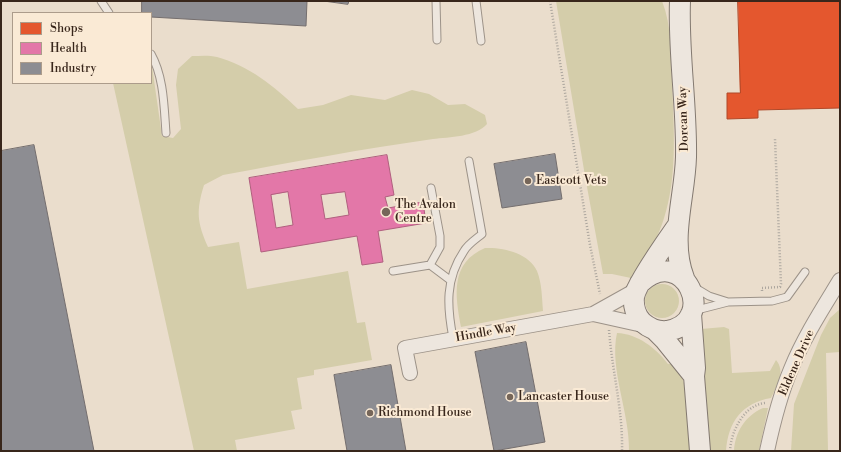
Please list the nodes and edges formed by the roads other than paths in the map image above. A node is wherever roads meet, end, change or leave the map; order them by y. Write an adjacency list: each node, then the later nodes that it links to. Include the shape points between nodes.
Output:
1 (101, 1): 5 (lane)
2 (436, 1): 6 (lane)
3 (476, 1): 7 (lane)
4 (677, 6): 12 (main road, Dorcan Way, via 686,156)
5 (108, 12)
6 (437, 40)
7 (481, 41)
8 (152, 56): 9 (lane, via 163,93)
9 (166, 133)
10 (469, 161): 16 (lane, via 482,234 464,250)
11 (431, 188): 13 (lane, via 440,247)
12 (680, 222): 17 (main road, Dorcan Way, via 677,244 680,269); 19 (main road, Dorcan Way)
13 (430, 265): 14 (lane); 16 (lane)
14 (393, 271)
15 (805, 272): 20 (lane, via 787,297 778,300)
16 (450, 280): 24 (lane, via 448,309)
17 (686, 280): 19 (main road, via 676,273 656,272 647,276); 20 (lane, via 709,296); 21 (main road, Dorcan Way, via 693,291)
18 (839, 284): 28 (street, Eldene Drive, via 811,329 792,368)
19 (638, 286): 22 (street, Hindle Way); 23 (main road, via 634,298 636,314)
20 (728, 302): 21 (lane)
21 (692, 312): 23 (main road, via 682,325 674,330); 26 (main road, Dorcan Way)
22 (601, 313): 23 (street, Hindle Way); 24 (street, Hindle Way)
23 (651, 328): 26 (main road, via 665,340)
24 (453, 338): 25 (street, Hindle Way, via 405,348)
25 (410, 373)
26 (694, 376): 27 (main road, Dorcan Way)
27 (700, 451)
28 (767, 451)

